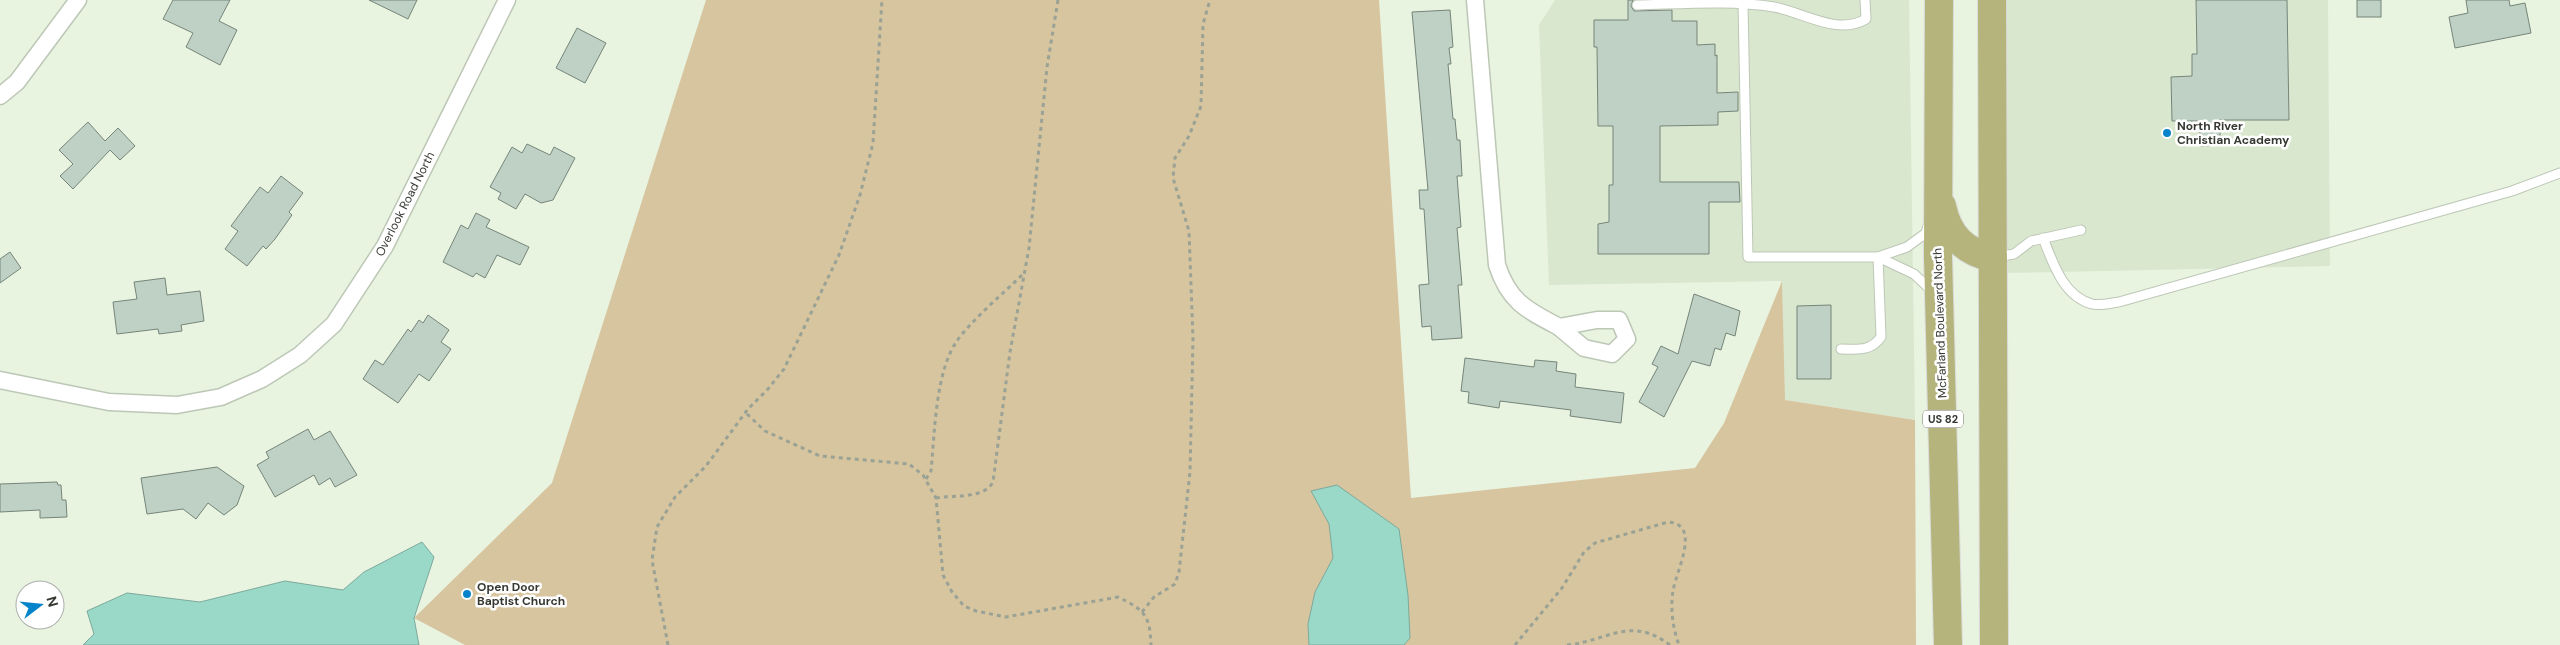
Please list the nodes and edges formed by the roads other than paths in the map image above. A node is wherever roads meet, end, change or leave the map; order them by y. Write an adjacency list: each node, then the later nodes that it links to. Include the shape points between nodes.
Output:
1 (78, 0): 9 (street, via 17,82)
2 (507, 0): 19 (street, Overlook Road North, via 385,246 334,324 300,354 262,379 221,397 177,405 109,402)
3 (1475, 0): 17 (street, via 1497,265 1503,285 1517,302)
4 (1865, 0): 7 (lane, via 1866,20 1857,25 1840,25 1775,7)
5 (1938, 0): 11 (highway, McFarland Boulevard North / US 82)
6 (1992, 0): 15 (highway)
7 (1743, 4): 8 (lane); 14 (lane, via 1748,256)
8 (1637, 5)
9 (0, 96)
10 (2560, 173): 13 (lane, via 2512,190 2119,302 2094,305 2075,296 2059,276)
11 (1938, 192): 14 (lane, via 1926,233 1906,247); 15 (highway, via 1944,219 1958,240 1977,254); 16 (highway, McFarland Boulevard North / US 82)
12 (2081, 230): 13 (lane)
13 (2043, 238): 15 (lane, via 2032,241 2014,254)
14 (1878, 257): 16 (lane, via 1914,274); 18 (lane, via 1881,337 1875,346 1867,349)
15 (1993, 258): 21 (highway)
16 (1940, 299): 20 (highway, McFarland Boulevard North / US 82)
17 (1559, 327)
18 (1841, 349)
19 (0, 380)
20 (1948, 645)
21 (1994, 645)

